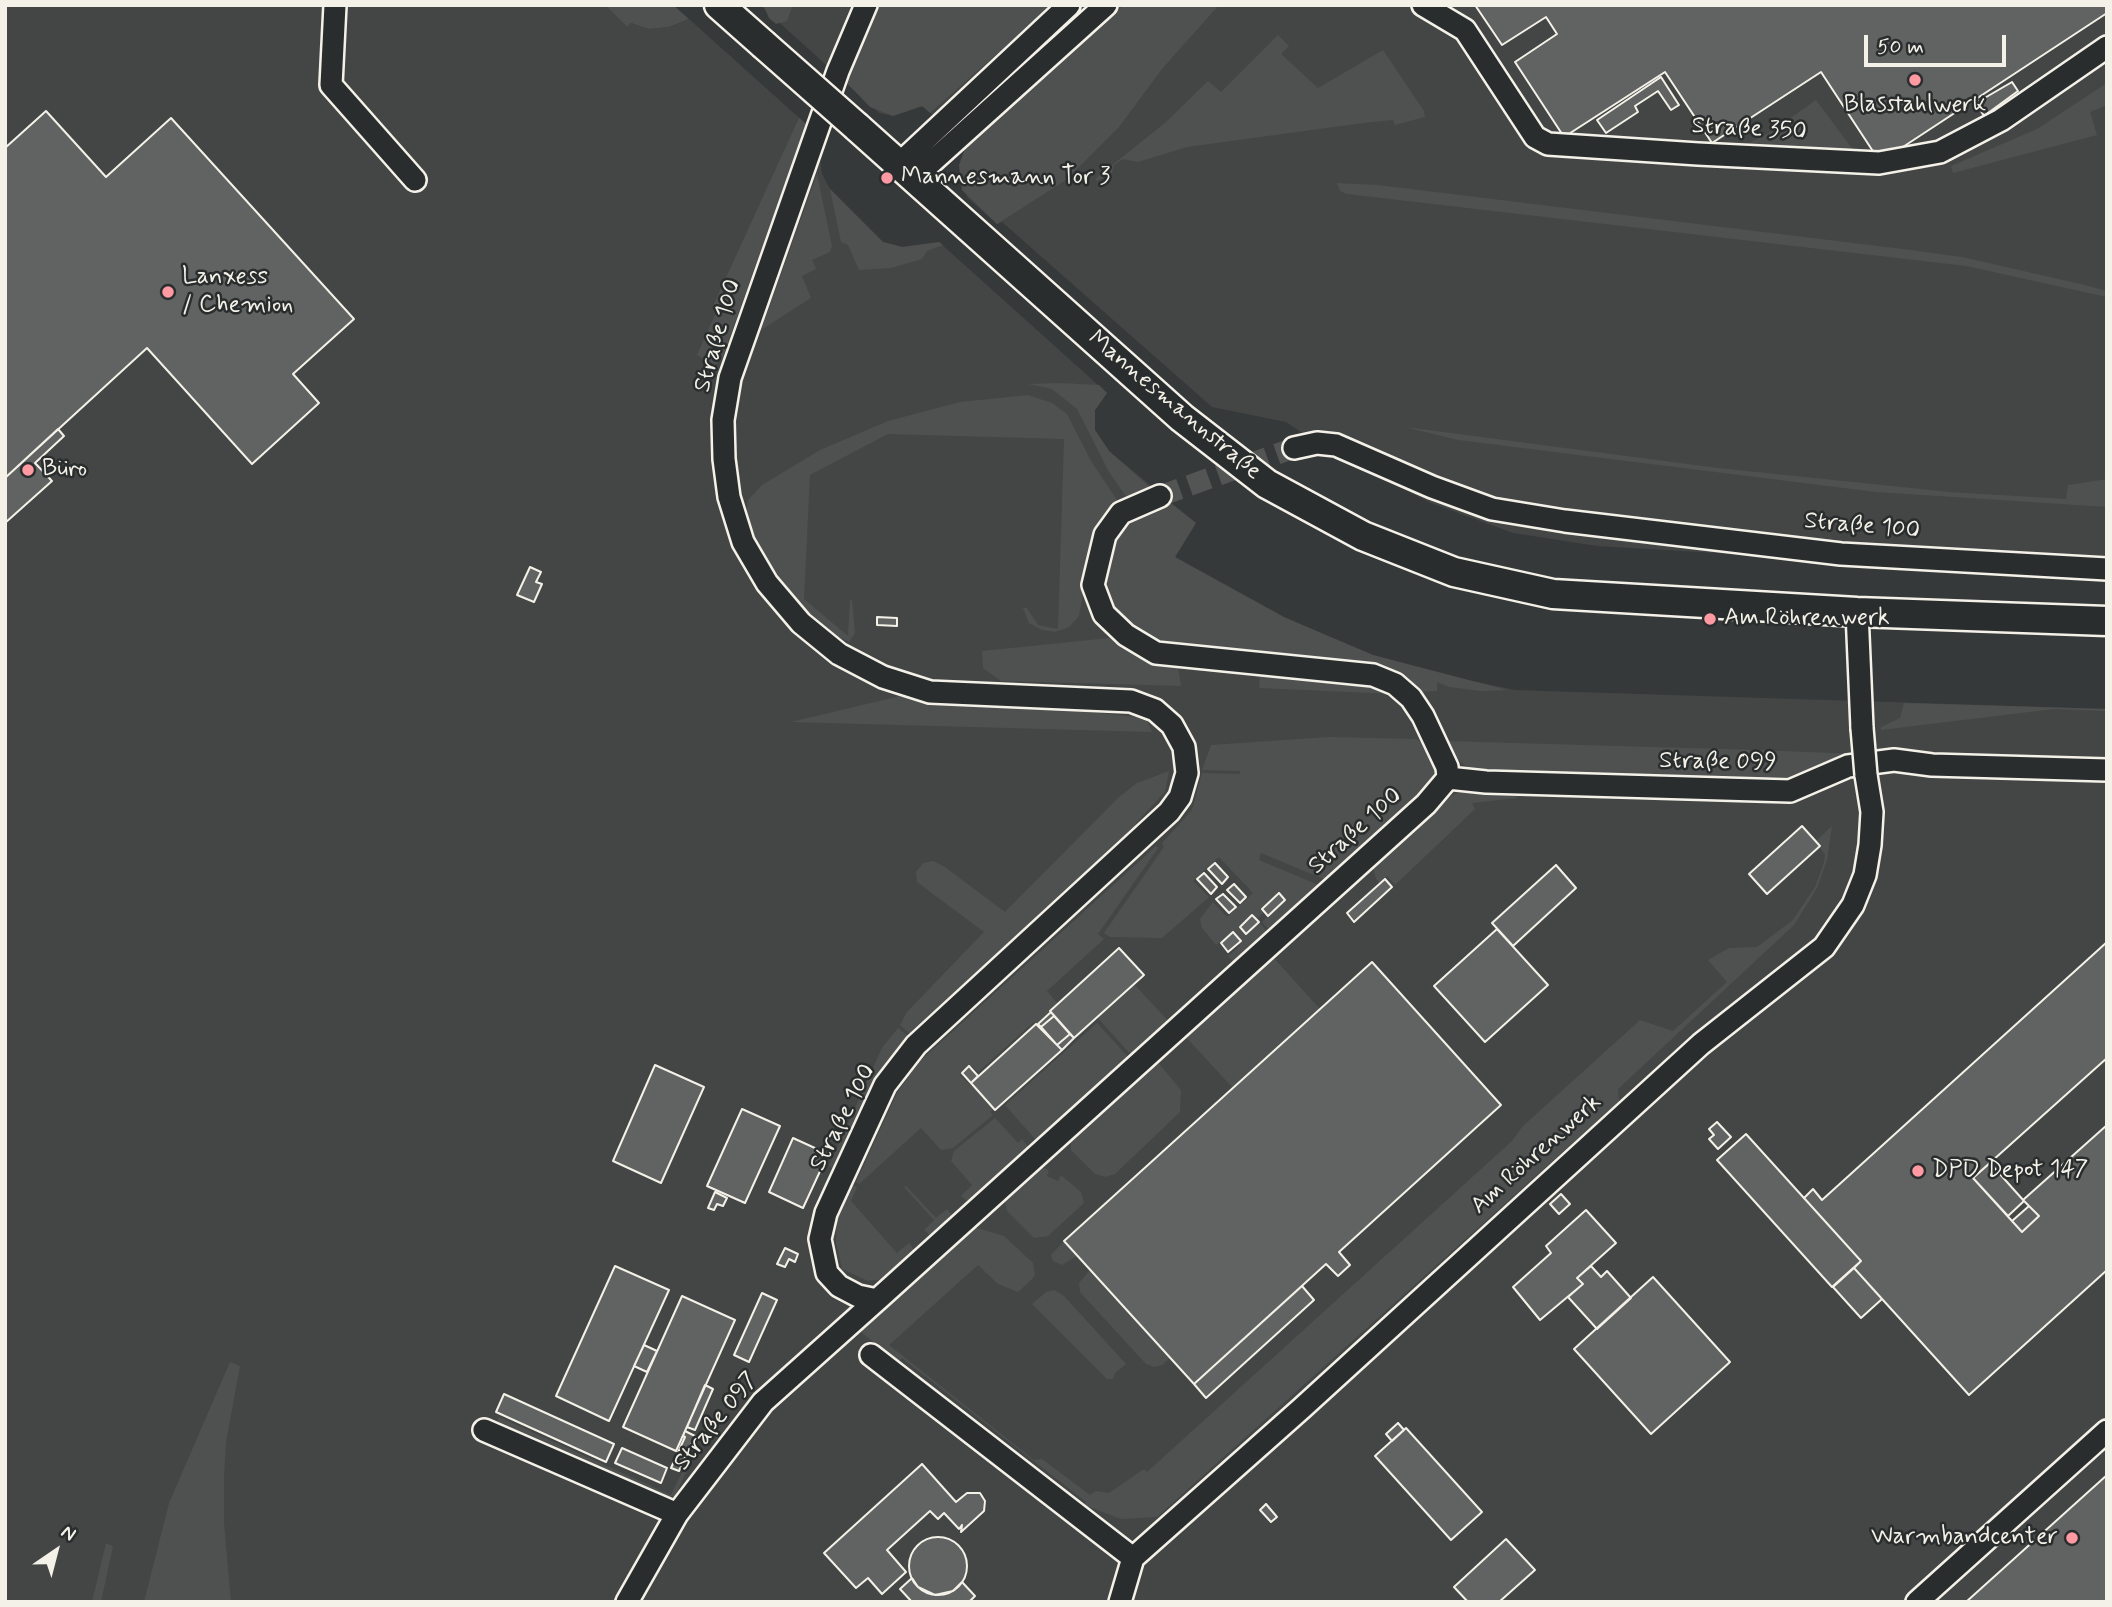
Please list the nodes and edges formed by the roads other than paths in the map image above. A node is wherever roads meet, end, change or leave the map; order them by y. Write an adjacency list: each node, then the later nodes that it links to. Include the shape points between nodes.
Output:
1 (335, 5): 9 (street, via 331,85)
2 (719, 5): 8 (main road, Mannesmannstraße, bridge)
3 (866, 5): 17 (street, Straße 100, via 838,71 730,378 723,458 743,542 767,583 801,622 839,654 883,677 930,692 1131,701 1155,710 1172,725 1184,747 1187,773 1180,797 1169,812 916,1045 885,1085 826,1213 820,1240 827,1273 839,1286)
4 (1069, 5): 8 (street)
5 (1106, 5): 8 (street)
6 (1423, 5): 7 (street, Straße 350, via 1465,30 1535,136 1548,144 1698,155 1879,163 1940,152 2001,120)
7 (2107, 47)
8 (907, 171): 13 (main road, Mannesmannstraße, via 1182,418 1267,484 1363,536 1454,572 1553,594)
9 (415, 180)
10 (1294, 448): 12 (street, Straße 100, via 1336,444 1492,509 1565,521 1840,554)
11 (1160, 496): 16 (street, via 1121,513 1105,535 1093,585 1111,621 1156,653 1373,676 1395,684 1423,716 1447,766)
12 (2107, 569)
13 (1857, 612): 14 (main road, Mannesmannstraße); 22 (street, Am Röhrenwerk, bridge, via 1871,845 1853,905 1824,947 1682,1061)
14 (2107, 621)
15 (2107, 771): 16 (street, Straße 099, via 1894,760 1848,766 1790,791)
16 (1448, 778): 17 (street, Straße 100, via 1426,804)
17 (877, 1300): 21 (street, Straße 097, via 763,1402)
18 (871, 1355): 22 (street)
19 (484, 1430): 21 (street)
20 (2107, 1431): 25 (street)
21 (677, 1514): 23 (street, Straße 097)
22 (1133, 1558): 24 (street)
23 (627, 1602)
24 (1120, 1602)
25 (1917, 1602)

